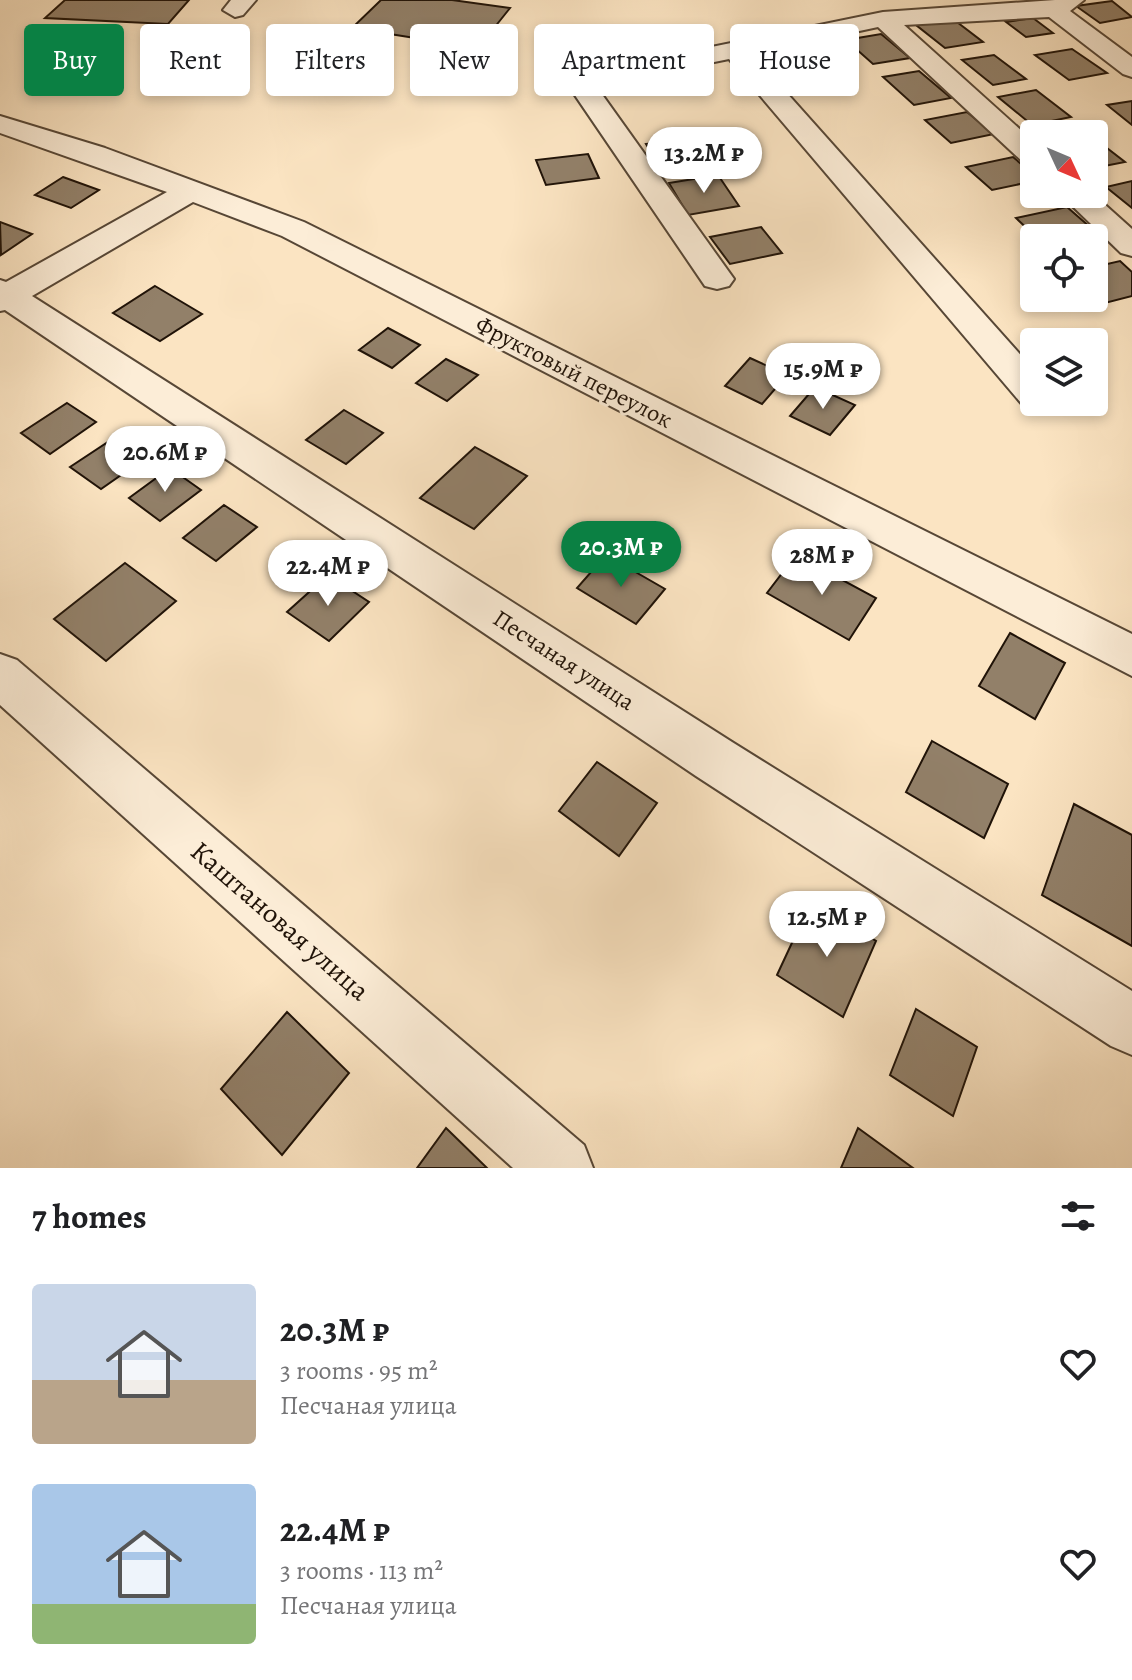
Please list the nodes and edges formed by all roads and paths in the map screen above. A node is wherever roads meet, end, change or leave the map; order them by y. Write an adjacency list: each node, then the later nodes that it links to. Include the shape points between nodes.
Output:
1 (1063, 5): 2 (street); 5 (street)
2 (883, 19): 3 (street); 8 (street)
3 (859, 24)
4 (730, 51): 12 (street, via 579,82)
5 (1132, 69)
6 (775, 96): 14 (street)
7 (0, 124): 9 (street, Фруктовый переулок)
8 (1020, 144)
9 (193, 189): 13 (street); 15 (street, Фруктовый переулок, via 293,229)
10 (1090, 208): 11 (street)
11 (1132, 246)
12 (717, 279)
13 (3, 296): 17 (street, Песчаная улица)
14 (1020, 379)
15 (1132, 656)
16 (0, 675): 18 (street, Каштановая улица)
17 (1132, 1025)
18 (561, 1168)

